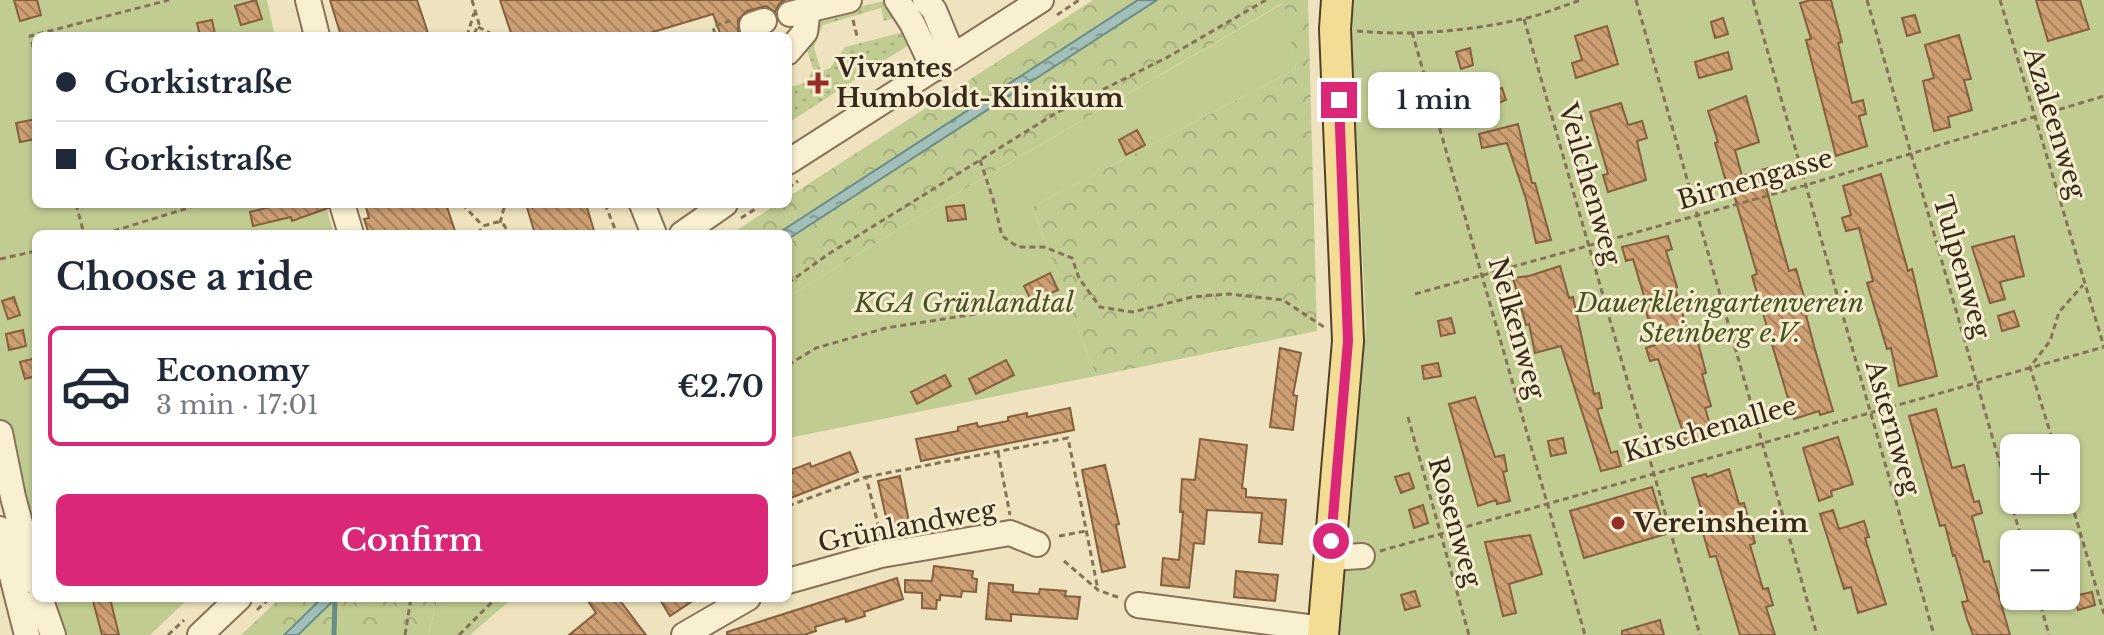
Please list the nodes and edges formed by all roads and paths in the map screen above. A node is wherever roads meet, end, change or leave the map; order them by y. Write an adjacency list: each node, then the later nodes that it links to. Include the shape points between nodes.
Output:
1 (169, 0): 19 (path)
2 (308, 0): 20 (street)
3 (472, 0): 14 (path)
4 (897, 0): 28 (street)
5 (1266, 0): 33 (path)
6 (1581, 0): 16 (path)
7 (1636, 0): 43 (path)
8 (1753, 0): 34 (path, Asternweg)
9 (1867, 0): 31 (path, Tulpenweg)
10 (2000, 0): 30 (path, Azaleenweg)
11 (1032, 2): 28 (street)
12 (931, 3): 28 (street)
13 (851, 8): 26 (path); 27 (street, via 799,12 805,32)
14 (475, 10): 18 (path); 21 (path)
15 (1336, 14): 25 (path, via 1392,34); 62 (main road)
16 (1524, 19): 25 (path); 54 (path, Veilchenweg)
17 (730, 24): 24 (path, via 713,27)
18 (478, 27): 22 (path); 23 (path)
19 (45, 32)
20 (316, 32)
21 (468, 32)
22 (475, 32)
23 (488, 32)
24 (714, 32)
25 (1412, 32): 57 (path, Nelkenweg)
26 (857, 36)
27 (792, 47)
28 (944, 62): 32 (street)
29 (2104, 96): 30 (path, Birnengasse)
30 (2034, 116): 31 (path, Birnengasse); 59 (path, Azaleenweg)
31 (1911, 153): 34 (path, Birnengasse); 66 (path, Tulpenweg)
32 (792, 159)
33 (980, 160): 58 (path); 62 (path, via 1002,236 1018,247 1044,247 1072,258 1100,307 1133,312 1229,294 1283,300)
34 (1806, 185): 43 (path, Birnengasse); 67 (path, Asternweg)
35 (77, 208): 46 (path)
36 (188, 208): 47 (path)
37 (343, 208): 48 (street)
38 (466, 208): 45 (path)
39 (504, 208): 44 (path)
40 (607, 208): 51 (path)
41 (644, 208): 52 (street)
42 (719, 208): 53 (street)
43 (1695, 214): 54 (path, Birnengasse); 71 (path)
44 (500, 223): 45 (path); 50 (path)
45 (483, 226): 49 (path)
46 (83, 230)
47 (117, 230)
48 (350, 230)
49 (480, 230)
50 (506, 230)
51 (615, 230)
52 (652, 230)
53 (688, 230)
54 (1589, 246): 57 (path, Birnengasse); 73 (path, Veilchenweg)
55 (32, 252): 56 (path)
56 (0, 259)
57 (1483, 275): 60 (path, Birnengasse); 75 (path, Nelkenweg)
58 (792, 280)
59 (2085, 283): 63 (path, Azaleenweg); 65 (path, via 2059,312 2050,341)
60 (1415, 294)
61 (1014, 308): 64 (path, via 886,328 816,348)
62 (1348, 341): 86 (main road)
63 (2104, 347): 65 (path, Kirschenallee)
64 (792, 363)
65 (2030, 367): 66 (path, Kirschenallee); 70 (path)
66 (1976, 383): 67 (path, Kirschenallee); 80 (path, Tulpenweg)
67 (1870, 413): 71 (path, Kirschenallee); 110 (path, Asternweg)
68 (1408, 417): 82 (path, Rosenweg)
69 (0, 433): 88 (street)
70 (2051, 434)
71 (1763, 444): 73 (path, Kirschenallee); 109 (path)
72 (998, 452): 74 (path); 78 (path); 81 (path, via 1068,438)
73 (1655, 474): 75 (path, Kirschenallee); 108 (path, Veilchenweg)
74 (866, 477): 76 (path); 84 (path)
75 (1549, 503): 82 (path, Kirschenallee); 107 (path, Nelkenweg)
76 (792, 505)
77 (2075, 514): 98 (path)
78 (1012, 522)
79 (0, 529): 100 (street)
80 (2019, 530)
81 (1086, 531): 83 (path); 90 (path)
82 (1439, 536): 85 (path, Kirschenallee); 106 (path, Rosenweg)
83 (1048, 540): 89 (street, Grünlandweg, via 1010,533 881,555)
84 (884, 546)
85 (1362, 556): 86 (street)
86 (1330, 558): 99 (main road)
87 (1064, 561): 90 (path)
88 (32, 567)
89 (792, 580)
90 (1098, 590): 96 (path)
91 (41, 602): 101 (street)
92 (235, 602): 102 (street)
93 (410, 602): 103 (path)
94 (492, 602): 104 (path)
95 (741, 602): 105 (street)
96 (1138, 605): 99 (street)
97 (2042, 610): 111 (path)
98 (2104, 614)
99 (1323, 632)
100 (27, 635)
101 (53, 635)
102 (200, 635)
103 (405, 635)
104 (459, 635)
105 (684, 635)
106 (1469, 635)
107 (1585, 635)
108 (1700, 635)
109 (1817, 635)
110 (1934, 635)
111 (2049, 635)

